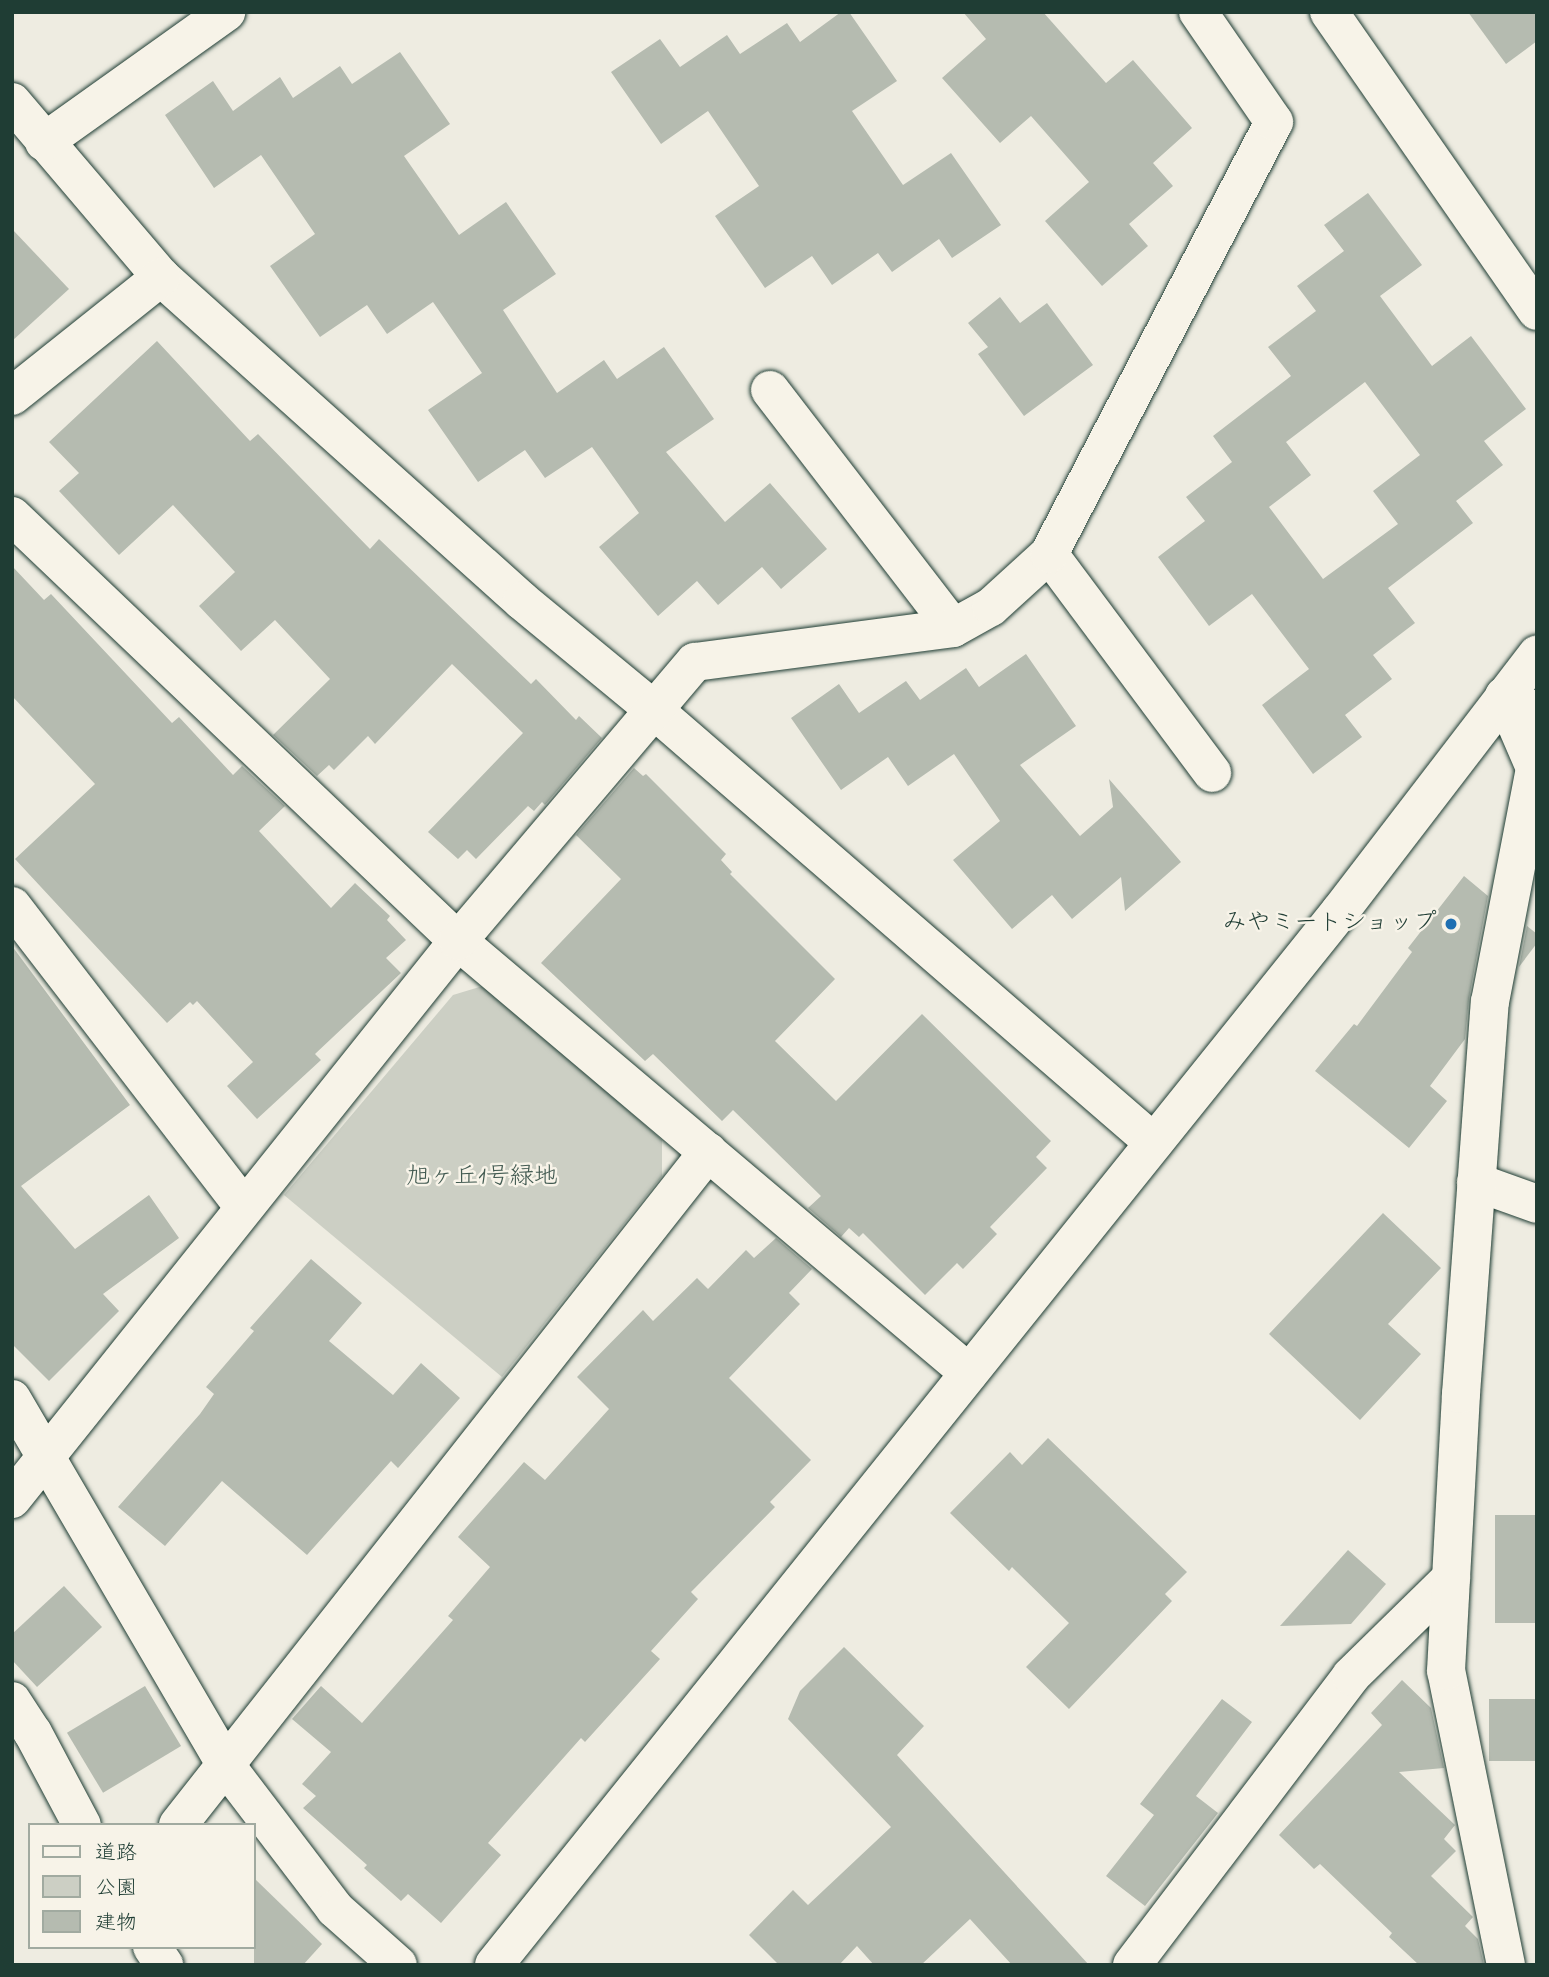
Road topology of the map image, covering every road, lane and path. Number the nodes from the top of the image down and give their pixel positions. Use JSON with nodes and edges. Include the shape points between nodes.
{"nodes":[{"id":1,"x":226,"y":12,"type":"edge"},
{"id":2,"x":1198,"y":12,"type":"edge"},
{"id":3,"x":1329,"y":12,"type":"edge"},
{"id":4,"x":12,"y":102,"type":"edge"},
{"id":5,"x":44,"y":142,"type":"junction"},
{"id":6,"x":161,"y":277,"type":"junction"},
{"id":7,"x":1537,"y":311,"type":"edge"},
{"id":8,"x":770,"y":390,"type":"dead end"},
{"id":9,"x":12,"y":396,"type":"edge"},
{"id":10,"x":12,"y":516,"type":"edge"},
{"id":11,"x":1049,"y":554,"type":"junction"},
{"id":12,"x":953,"y":628,"type":"junction"},
{"id":13,"x":1537,"y":655,"type":"edge"},
{"id":14,"x":1520,"y":704,"type":"edge"},
{"id":15,"x":654,"y":710,"type":"junction"},
{"id":16,"x":1212,"y":773,"type":"dead end"},
{"id":17,"x":12,"y":906,"type":"edge"},
{"id":18,"x":458,"y":941,"type":"junction"},
{"id":19,"x":1154,"y":1143,"type":"junction"},
{"id":20,"x":708,"y":1152,"type":"junction"},
{"id":21,"x":1476,"y":1182,"type":"junction"},
{"id":22,"x":1537,"y":1205,"type":"edge"},
{"id":23,"x":244,"y":1207,"type":"junction"},
{"id":24,"x":969,"y":1373,"type":"junction"},
{"id":25,"x":12,"y":1399,"type":"edge"},
{"id":26,"x":47,"y":1453,"type":"junction"},
{"id":27,"x":12,"y":1499,"type":"edge"},
{"id":28,"x":1451,"y":1578,"type":"junction"},
{"id":29,"x":12,"y":1701,"type":"edge"},
{"id":30,"x":227,"y":1767,"type":"junction"},
{"id":31,"x":81,"y":1823,"type":"edge"},
{"id":32,"x":180,"y":1823,"type":"edge"},
{"id":33,"x":153,"y":1949,"type":"edge"},
{"id":34,"x":164,"y":1965,"type":"edge"},
{"id":35,"x":398,"y":1965,"type":"edge"},
{"id":36,"x":494,"y":1965,"type":"edge"},
{"id":37,"x":1132,"y":1965,"type":"edge"},
{"id":38,"x":1506,"y":1965,"type":"edge"}],
"edges":[{"from":1,"to":5,"type":"street"},
{"from":2,"to":11,"type":"street","via":[[1274,122]]},
{"from":3,"to":7,"type":"street"},
{"from":4,"to":5,"type":"street"},
{"from":5,"to":6,"type":"street"},
{"from":6,"to":9,"type":"street"},
{"from":6,"to":15,"type":"street","via":[[502,583]]},
{"from":8,"to":12,"type":"street"},
{"from":10,"to":18,"type":"street"},
{"from":11,"to":12,"type":"street","via":[[990,607]]},
{"from":11,"to":16,"type":"street"},
{"from":12,"to":15,"type":"street","via":[[695,662]]},
{"from":13,"to":14,"type":"street"},
{"from":14,"to":19,"type":"street","via":[[1341,909]]},
{"from":14,"to":21,"type":"street","via":[[1535,768],[1490,1002]]},
{"from":15,"to":18,"type":"street"},
{"from":15,"to":19,"type":"street"},
{"from":17,"to":23,"type":"street"},
{"from":18,"to":20,"type":"street"},
{"from":18,"to":23,"type":"street"},
{"from":19,"to":24,"type":"street"},
{"from":20,"to":24,"type":"street"},
{"from":20,"to":30,"type":"street"},
{"from":21,"to":22,"type":"street"},
{"from":21,"to":28,"type":"street"},
{"from":23,"to":26,"type":"street","via":[[112,1378]]},
{"from":24,"to":36,"type":"street"},
{"from":25,"to":26,"type":"street"},
{"from":26,"to":27,"type":"street"},
{"from":26,"to":30,"type":"street"},
{"from":28,"to":37,"type":"street","via":[[1351,1675]]},
{"from":28,"to":38,"type":"street","via":[[1446,1671]]},
{"from":29,"to":31,"type":"street"},
{"from":30,"to":32,"type":"street"},
{"from":30,"to":35,"type":"street","via":[[335,1909]]},
{"from":33,"to":34,"type":"street"}]}
